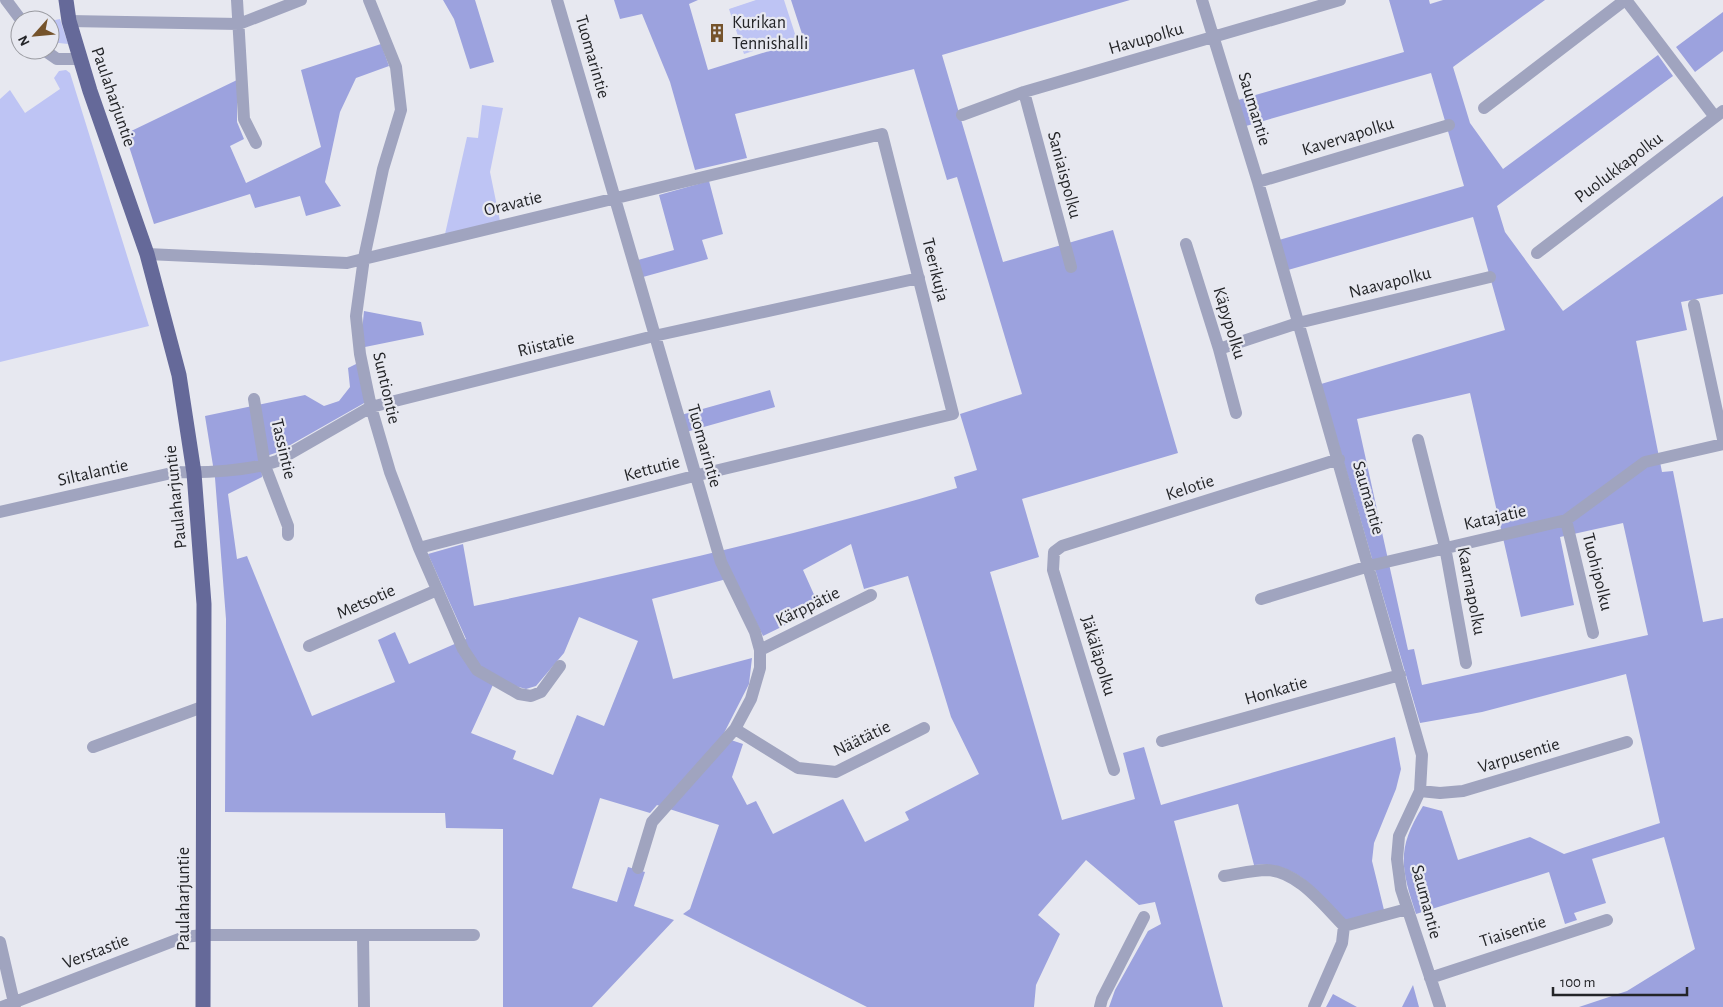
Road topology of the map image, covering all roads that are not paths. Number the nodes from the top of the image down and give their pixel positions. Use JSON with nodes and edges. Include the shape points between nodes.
{"nodes":[{"id":1,"x":66,"y":0,"type":"edge"},
{"id":2,"x":237,"y":0,"type":"edge"},
{"id":3,"x":301,"y":0,"type":"edge"},
{"id":4,"x":369,"y":0,"type":"edge"},
{"id":5,"x":557,"y":0,"type":"edge"},
{"id":6,"x":1202,"y":0,"type":"edge"},
{"id":7,"x":1340,"y":0,"type":"edge"},
{"id":8,"x":1626,"y":0,"type":"edge"},
{"id":9,"x":69,"y":21,"type":"junction"},
{"id":10,"x":239,"y":24,"type":"junction"},
{"id":11,"x":1214,"y":38,"type":"junction"},
{"id":12,"x":60,"y":59,"type":"edge"},
{"id":13,"x":80,"y":59,"type":"junction"},
{"id":14,"x":1024,"y":92,"type":"junction"},
{"id":15,"x":1484,"y":108,"type":"dead end"},
{"id":16,"x":1719,"y":114,"type":"edge"},
{"id":17,"x":962,"y":115,"type":"dead end"},
{"id":18,"x":1449,"y":126,"type":"dead end"},
{"id":19,"x":882,"y":134,"type":"joint"},
{"id":20,"x":256,"y":143,"type":"dead end"},
{"id":21,"x":1258,"y":182,"type":"junction"},
{"id":22,"x":615,"y":197,"type":"junction"},
{"id":23,"x":1186,"y":244,"type":"dead end"},
{"id":24,"x":147,"y":254,"type":"junction"},
{"id":25,"x":1537,"y":254,"type":"dead end"},
{"id":26,"x":364,"y":258,"type":"junction"},
{"id":27,"x":1071,"y":267,"type":"dead end"},
{"id":28,"x":1490,"y":277,"type":"dead end"},
{"id":29,"x":919,"y":278,"type":"junction"},
{"id":30,"x":1694,"y":305,"type":"dead end"},
{"id":31,"x":1298,"y":323,"type":"junction"},
{"id":32,"x":654,"y":336,"type":"junction"},
{"id":33,"x":1219,"y":349,"type":"junction"},
{"id":34,"x":254,"y":399,"type":"dead end"},
{"id":35,"x":371,"y":407,"type":"junction"},
{"id":36,"x":1236,"y":413,"type":"dead end"},
{"id":37,"x":953,"y":414,"type":"joint"},
{"id":38,"x":1418,"y":440,"type":"dead end"},
{"id":39,"x":1723,"y":440,"type":"edge"},
{"id":40,"x":1723,"y":444,"type":"edge"},
{"id":41,"x":1339,"y":459,"type":"junction"},
{"id":42,"x":265,"y":466,"type":"junction"},
{"id":43,"x":194,"y":473,"type":"junction"},
{"id":44,"x":694,"y":476,"type":"junction"},
{"id":45,"x":0,"y":512,"type":"edge"},
{"id":46,"x":1566,"y":520,"type":"junction"},
{"id":47,"x":288,"y":535,"type":"dead end"},
{"id":48,"x":1445,"y":547,"type":"junction"},
{"id":49,"x":419,"y":548,"type":"junction"},
{"id":50,"x":1054,"y":552,"type":"joint"},
{"id":51,"x":1369,"y":566,"type":"junction"},
{"id":52,"x":437,"y":590,"type":"junction"},
{"id":53,"x":871,"y":595,"type":"dead end"},
{"id":54,"x":1261,"y":599,"type":"dead end"},
{"id":55,"x":1593,"y":633,"type":"dead end"},
{"id":56,"x":309,"y":646,"type":"dead end"},
{"id":57,"x":760,"y":650,"type":"junction"},
{"id":58,"x":1466,"y":663,"type":"dead end"},
{"id":59,"x":560,"y":666,"type":"dead end"},
{"id":60,"x":1400,"y":675,"type":"junction"},
{"id":61,"x":204,"y":706,"type":"junction"},
{"id":62,"x":924,"y":728,"type":"dead end"},
{"id":63,"x":735,"y":729,"type":"junction"},
{"id":64,"x":1162,"y":741,"type":"dead end"},
{"id":65,"x":1627,"y":742,"type":"dead end"},
{"id":66,"x":93,"y":747,"type":"dead end"},
{"id":67,"x":1114,"y":770,"type":"dead end"},
{"id":68,"x":1420,"y":791,"type":"junction"},
{"id":69,"x":638,"y":868,"type":"dead end"},
{"id":70,"x":1224,"y":876,"type":"dead end"},
{"id":71,"x":1407,"y":908,"type":"junction"},
{"id":72,"x":1144,"y":917,"type":"dead end"},
{"id":73,"x":1607,"y":920,"type":"dead end"},
{"id":74,"x":1344,"y":926,"type":"junction"},
{"id":75,"x":203,"y":935,"type":"junction"},
{"id":76,"x":363,"y":935,"type":"junction"},
{"id":77,"x":474,"y":935,"type":"dead end"},
{"id":78,"x":0,"y":942,"type":"edge"},
{"id":79,"x":1430,"y":978,"type":"junction"},
{"id":80,"x":10,"y":1006,"type":"edge"},
{"id":81,"x":203,"y":1007,"type":"edge"},
{"id":82,"x":364,"y":1007,"type":"edge"},
{"id":83,"x":1100,"y":1007,"type":"edge"},
{"id":84,"x":1314,"y":1007,"type":"edge"},
{"id":85,"x":1440,"y":1007,"type":"edge"}],
"edges":[{"from":1,"to":9,"type":"main road","name":"Paulaharjuntie"},
{"from":2,"to":10,"type":"street"},
{"from":3,"to":10,"type":"street"},
{"from":4,"to":26,"type":"street","name":"Suntiontie","via":[[396,67],[401,110],[383,169]]},
{"from":5,"to":22,"type":"street","name":"Tuomarintie"},
{"from":6,"to":11,"type":"street","name":"Saumantie"},
{"from":7,"to":11,"type":"street","name":"Havupolku"},
{"from":8,"to":15,"type":"street"},
{"from":8,"to":16,"type":"street"},
{"from":9,"to":10,"type":"street"},
{"from":9,"to":13,"type":"main road","name":"Paulaharjuntie"},
{"from":10,"to":20,"type":"street","via":[[244,119]]},
{"from":11,"to":14,"type":"street","name":"Havupolku"},
{"from":11,"to":21,"type":"street","name":"Saumantie"},
{"from":12,"to":13,"type":"street"},
{"from":13,"to":24,"type":"main road","name":"Paulaharjuntie"},
{"from":14,"to":17,"type":"street","name":"Havupolku"},
{"from":14,"to":27,"type":"street","name":"Saniaispolku"},
{"from":16,"to":25,"type":"street","name":"Puolukkapolku"},
{"from":18,"to":21,"type":"street","name":"Kavervapolku"},
{"from":19,"to":22,"type":"street","name":"Oravatie"},
{"from":19,"to":29,"type":"street","name":"Teerikuja"},
{"from":21,"to":31,"type":"street","name":"Saumantie"},
{"from":22,"to":26,"type":"street","name":"Oravatie"},
{"from":22,"to":32,"type":"street","name":"Tuomarintie"},
{"from":23,"to":33,"type":"street","name":"Käpypolku"},
{"from":24,"to":26,"type":"street","name":"Oravatie","via":[[347,263]]},
{"from":24,"to":43,"type":"main road","name":"Paulaharjuntie","via":[[179,375]]},
{"from":26,"to":35,"type":"street","name":"Suntiontie","via":[[356,316]]},
{"from":28,"to":31,"type":"street","name":"Naavapolku"},
{"from":29,"to":32,"type":"street","name":"Riistatie"},
{"from":29,"to":37,"type":"street","name":"Teerikuja"},
{"from":30,"to":39,"type":"street"},
{"from":31,"to":33,"type":"street","name":"Naavapolku"},
{"from":31,"to":41,"type":"street","name":"Saumantie"},
{"from":32,"to":35,"type":"street","name":"Riistatie"},
{"from":32,"to":44,"type":"street","name":"Tuomarintie"},
{"from":33,"to":36,"type":"street","name":"Käpypolku"},
{"from":34,"to":42,"type":"street","name":"Tassintie"},
{"from":35,"to":42,"type":"street","name":"Riistatie"},
{"from":35,"to":49,"type":"street","name":"Suntiontie","via":[[390,472]]},
{"from":37,"to":44,"type":"street","name":"Kettutie"},
{"from":38,"to":48,"type":"street","name":"Kaarnapolku"},
{"from":40,"to":46,"type":"street","name":"Katajatie","via":[[1645,462]]},
{"from":41,"to":50,"type":"street","name":"Kelotie","via":[[1062,546]]},
{"from":41,"to":51,"type":"street","name":"Saumantie"},
{"from":42,"to":43,"type":"street","name":"Riistatie"},
{"from":42,"to":47,"type":"street","name":"Tassintie","via":[[288,526]]},
{"from":43,"to":45,"type":"street","name":"Siltalantie","via":[[176,472]]},
{"from":43,"to":61,"type":"main road","name":"Paulaharjuntie","via":[[204,604]]},
{"from":44,"to":49,"type":"street","name":"Kettutie"},
{"from":44,"to":57,"type":"street","name":"Tuomarintie","via":[[721,562],[755,632]]},
{"from":46,"to":48,"type":"street","name":"Katajatie"},
{"from":46,"to":55,"type":"street","name":"Tuohipolku"},
{"from":48,"to":51,"type":"street","name":"Katajatie"},
{"from":48,"to":58,"type":"street","name":"Kaarnapolku"},
{"from":49,"to":52,"type":"street","name":"Suntiontie"},
{"from":50,"to":67,"type":"street","name":"Jäkäläpolku","via":[[1053,570]]},
{"from":51,"to":54,"type":"street","name":"Katajatie"},
{"from":51,"to":60,"type":"street","name":"Saumantie"},
{"from":52,"to":56,"type":"street","name":"Metsotie"},
{"from":52,"to":59,"type":"street","name":"Suntiontie","via":[[463,649],[477,670],[488,678],[519,694],[531,696],[540,692]]},
{"from":53,"to":57,"type":"street","name":"Kärppätie"},
{"from":57,"to":63,"type":"street","name":"Tuomarintie","via":[[760,668],[751,699]]},
{"from":60,"to":64,"type":"street","name":"Honkatie"},
{"from":60,"to":68,"type":"street","name":"Saumantie","via":[[1422,755]]},
{"from":61,"to":66,"type":"street"},
{"from":61,"to":75,"type":"main road","name":"Paulaharjuntie"},
{"from":62,"to":63,"type":"street","name":"Näätätie","via":[[836,772],[798,768]]},
{"from":63,"to":69,"type":"street","name":"Tuomarintie","via":[[652,822]]},
{"from":65,"to":68,"type":"street","name":"Varpusentie","via":[[1463,791]]},
{"from":68,"to":71,"type":"street","name":"Saumantie","via":[[1399,836],[1397,859]]},
{"from":70,"to":74,"type":"street","via":[[1267,870],[1288,876],[1314,895]]},
{"from":71,"to":74,"type":"street"},
{"from":71,"to":79,"type":"street","name":"Saumantie"},
{"from":72,"to":83,"type":"street"},
{"from":73,"to":79,"type":"street","name":"Tiaisentie"},
{"from":74,"to":84,"type":"street","via":[[1342,943]]},
{"from":75,"to":76,"type":"street","name":"Verstastie"},
{"from":75,"to":80,"type":"street","name":"Verstastie","via":[[184,937]]},
{"from":75,"to":81,"type":"main road","name":"Paulaharjuntie"},
{"from":76,"to":77,"type":"street","name":"Verstastie"},
{"from":76,"to":82,"type":"street"},
{"from":78,"to":80,"type":"street"},
{"from":79,"to":85,"type":"street","name":"Saumantie"}]}
